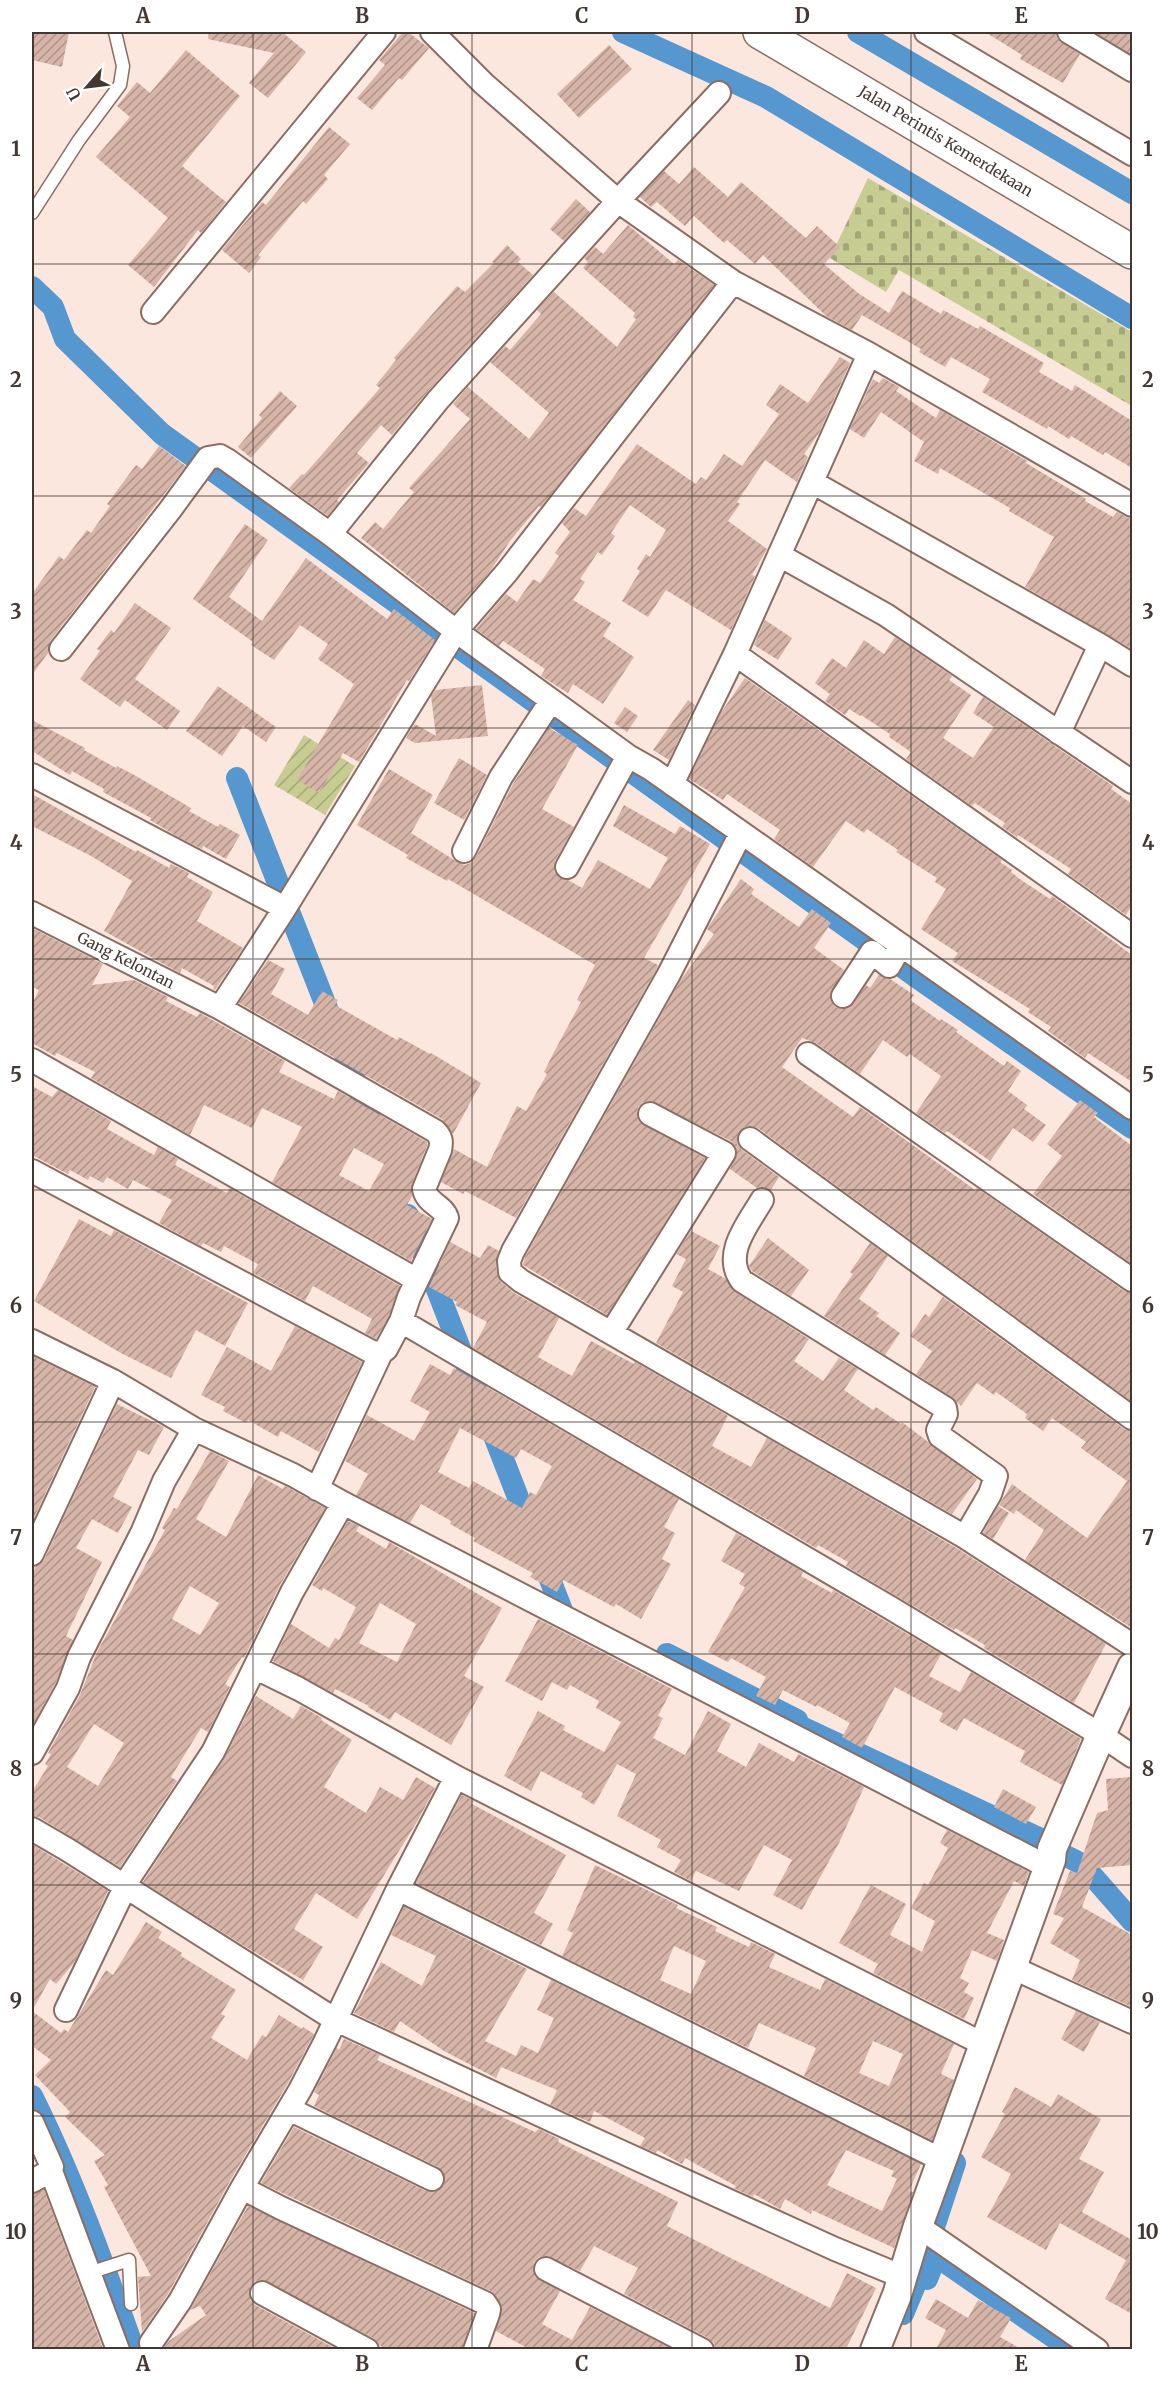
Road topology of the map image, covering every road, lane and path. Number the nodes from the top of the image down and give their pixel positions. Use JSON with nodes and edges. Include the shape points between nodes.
{"nodes":[{"id":1,"x":115,"y":32,"type":"edge"},
{"id":2,"x":384,"y":32,"type":"edge"},
{"id":3,"x":432,"y":32,"type":"edge"},
{"id":4,"x":760,"y":32,"type":"edge"},
{"id":5,"x":783,"y":32,"type":"edge"},
{"id":6,"x":926,"y":32,"type":"edge"},
{"id":7,"x":1069,"y":32,"type":"edge"},
{"id":8,"x":1132,"y":70,"type":"edge"},
{"id":9,"x":718,"y":93,"type":"dead end"},
{"id":10,"x":1132,"y":154,"type":"edge"},
{"id":11,"x":618,"y":201,"type":"junction"},
{"id":12,"x":32,"y":213,"type":"edge"},
{"id":13,"x":1132,"y":236,"type":"edge"},
{"id":14,"x":1132,"y":252,"type":"edge"},
{"id":15,"x":733,"y":282,"type":"junction"},
{"id":16,"x":153,"y":312,"type":"dead end"},
{"id":17,"x":869,"y":354,"type":"junction"},
{"id":18,"x":812,"y":482,"type":"junction"},
{"id":19,"x":1132,"y":505,"type":"edge"},
{"id":20,"x":330,"y":534,"type":"junction"},
{"id":21,"x":779,"y":555,"type":"junction"},
{"id":22,"x":456,"y":631,"type":"junction"},
{"id":23,"x":1100,"y":645,"type":"junction"},
{"id":24,"x":61,"y":649,"type":"dead end"},
{"id":25,"x":735,"y":654,"type":"junction"},
{"id":26,"x":1132,"y":665,"type":"edge"},
{"id":27,"x":549,"y":703,"type":"junction"},
{"id":28,"x":1059,"y":733,"type":"junction"},
{"id":29,"x":622,"y":766,"type":"junction"},
{"id":30,"x":32,"y":775,"type":"edge"},
{"id":31,"x":1132,"y":782,"type":"edge"},
{"id":32,"x":672,"y":784,"type":"junction"},
{"id":33,"x":736,"y":844,"type":"junction"},
{"id":34,"x":464,"y":851,"type":"dead end"},
{"id":35,"x":567,"y":867,"type":"dead end"},
{"id":36,"x":285,"y":908,"type":"junction"},
{"id":37,"x":32,"y":913,"type":"edge"},
{"id":38,"x":1132,"y":936,"type":"edge"},
{"id":39,"x":901,"y":945,"type":"junction"},
{"id":40,"x":843,"y":996,"type":"dead end"},
{"id":41,"x":220,"y":1008,"type":"junction"},
{"id":42,"x":808,"y":1054,"type":"dead end"},
{"id":43,"x":32,"y":1060,"type":"edge"},
{"id":44,"x":1132,"y":1108,"type":"edge"},
{"id":45,"x":650,"y":1114,"type":"dead end"},
{"id":46,"x":750,"y":1139,"type":"dead end"},
{"id":47,"x":32,"y":1171,"type":"edge"},
{"id":48,"x":762,"y":1200,"type":"dead end"},
{"id":49,"x":417,"y":1280,"type":"junction"},
{"id":50,"x":1132,"y":1280,"type":"edge"},
{"id":51,"x":400,"y":1321,"type":"junction"},
{"id":52,"x":611,"y":1333,"type":"junction"},
{"id":53,"x":32,"y":1341,"type":"edge"},
{"id":54,"x":381,"y":1353,"type":"junction"},
{"id":55,"x":113,"y":1381,"type":"junction"},
{"id":56,"x":1132,"y":1418,"type":"edge"},
{"id":57,"x":194,"y":1429,"type":"junction"},
{"id":58,"x":317,"y":1489,"type":"junction"},
{"id":59,"x":344,"y":1503,"type":"junction"},
{"id":60,"x":965,"y":1537,"type":"junction"},
{"id":61,"x":32,"y":1554,"type":"edge"},
{"id":62,"x":1132,"y":1645,"type":"edge"},
{"id":63,"x":1132,"y":1667,"type":"edge"},
{"id":64,"x":256,"y":1668,"type":"junction"},
{"id":65,"x":1101,"y":1734,"type":"junction"},
{"id":66,"x":32,"y":1753,"type":"edge"},
{"id":67,"x":1132,"y":1756,"type":"edge"},
{"id":68,"x":456,"y":1777,"type":"junction"},
{"id":69,"x":32,"y":1829,"type":"edge"},
{"id":70,"x":1051,"y":1859,"type":"junction"},
{"id":71,"x":125,"y":1886,"type":"junction"},
{"id":72,"x":398,"y":1889,"type":"junction"},
{"id":73,"x":1011,"y":1967,"type":"junction"},
{"id":74,"x":66,"y":2010,"type":"dead end"},
{"id":75,"x":334,"y":2019,"type":"junction"},
{"id":76,"x":1132,"y":2022,"type":"edge"},
{"id":77,"x":983,"y":2044,"type":"junction"},
{"id":78,"x":289,"y":2109,"type":"junction"},
{"id":79,"x":32,"y":2122,"type":"edge"},
{"id":80,"x":942,"y":2160,"type":"junction"},
{"id":81,"x":41,"y":2176,"type":"edge"},
{"id":82,"x":432,"y":2179,"type":"dead end"},
{"id":83,"x":242,"y":2188,"type":"junction"},
{"id":84,"x":918,"y":2226,"type":"junction"},
{"id":85,"x":546,"y":2269,"type":"dead end"},
{"id":86,"x":89,"y":2273,"type":"junction"},
{"id":87,"x":901,"y":2283,"type":"junction"},
{"id":88,"x":262,"y":2293,"type":"dead end"},
{"id":89,"x":131,"y":2304,"type":"dead end"},
{"id":90,"x":151,"y":2343,"type":"dead end"},
{"id":91,"x":118,"y":2349,"type":"edge"},
{"id":92,"x":368,"y":2349,"type":"edge"},
{"id":93,"x":475,"y":2349,"type":"edge"},
{"id":94,"x":702,"y":2349,"type":"edge"},
{"id":95,"x":875,"y":2349,"type":"edge"},
{"id":96,"x":1097,"y":2349,"type":"edge"}],
"edges":[{"from":1,"to":12,"type":"lane","via":[[123,66],[120,85]]},
{"from":2,"to":16,"type":"street"},
{"from":3,"to":11,"type":"street","via":[[484,84]]},
{"from":4,"to":14,"type":"highway","name":"Jalan Perintis Kemerdekaan"},
{"from":5,"to":13,"type":"highway","name":"Jalan Perintis Kemerdekaan"},
{"from":6,"to":10,"type":"street"},
{"from":7,"to":8,"type":"street"},
{"from":9,"to":11,"type":"street"},
{"from":11,"to":15,"type":"street"},
{"from":11,"to":20,"type":"street","via":[[438,400]]},
{"from":15,"to":17,"type":"street"},
{"from":15,"to":22,"type":"street","via":[[507,572]]},
{"from":17,"to":18,"type":"street"},
{"from":17,"to":19,"type":"street"},
{"from":18,"to":21,"type":"street"},
{"from":18,"to":23,"type":"street"},
{"from":20,"to":22,"type":"street"},
{"from":20,"to":24,"type":"street","via":[[220,456],[203,464]]},
{"from":21,"to":25,"type":"street"},
{"from":21,"to":28,"type":"street","via":[[886,615]]},
{"from":22,"to":27,"type":"street"},
{"from":22,"to":36,"type":"street"},
{"from":23,"to":26,"type":"street"},
{"from":23,"to":28,"type":"street"},
{"from":25,"to":32,"type":"street"},
{"from":25,"to":38,"type":"street"},
{"from":27,"to":29,"type":"street"},
{"from":27,"to":34,"type":"street","via":[[501,777]]},
{"from":28,"to":31,"type":"street"},
{"from":29,"to":32,"type":"street"},
{"from":29,"to":35,"type":"street"},
{"from":30,"to":36,"type":"street"},
{"from":32,"to":33,"type":"street"},
{"from":33,"to":39,"type":"street"},
{"from":33,"to":52,"type":"street","via":[[669,974],[509,1262],[514,1276]]},
{"from":36,"to":41,"type":"street"},
{"from":37,"to":41,"type":"street","name":"Gang Kelontan"},
{"from":39,"to":40,"type":"street","via":[[889,966],[872,952]]},
{"from":39,"to":44,"type":"street"},
{"from":41,"to":49,"type":"street","name":"Gang Kelontan","via":[[440,1136],[442,1144],[424,1189],[429,1202],[447,1218]]},
{"from":42,"to":50,"type":"street"},
{"from":43,"to":49,"type":"street"},
{"from":45,"to":52,"type":"street","via":[[724,1153]]},
{"from":46,"to":56,"type":"street"},
{"from":47,"to":54,"type":"street"},
{"from":48,"to":60,"type":"street","via":[[735,1250],[738,1276],[945,1408],[938,1430],[940,1436],[996,1476]]},
{"from":49,"to":51,"type":"street"},
{"from":51,"to":54,"type":"street"},
{"from":51,"to":65,"type":"street"},
{"from":52,"to":60,"type":"street"},
{"from":53,"to":55,"type":"street"},
{"from":54,"to":58,"type":"street"},
{"from":55,"to":57,"type":"street"},
{"from":55,"to":61,"type":"street"},
{"from":57,"to":58,"type":"street"},
{"from":57,"to":66,"type":"street","via":[[164,1481],[79,1657],[68,1688]]},
{"from":58,"to":59,"type":"street"},
{"from":59,"to":64,"type":"street","via":[[292,1592]]},
{"from":59,"to":70,"type":"street"},
{"from":60,"to":62,"type":"street"},
{"from":63,"to":65,"type":"street"},
{"from":64,"to":68,"type":"street"},
{"from":64,"to":71,"type":"street","via":[[213,1752]]},
{"from":65,"to":67,"type":"street"},
{"from":65,"to":70,"type":"street"},
{"from":68,"to":72,"type":"street"},
{"from":68,"to":77,"type":"street"},
{"from":69,"to":71,"type":"street"},
{"from":70,"to":73,"type":"street"},
{"from":71,"to":74,"type":"street"},
{"from":71,"to":75,"type":"street"},
{"from":72,"to":75,"type":"street"},
{"from":72,"to":80,"type":"street"},
{"from":73,"to":76,"type":"street"},
{"from":73,"to":77,"type":"street"},
{"from":75,"to":78,"type":"street"},
{"from":75,"to":87,"type":"street"},
{"from":77,"to":80,"type":"street"},
{"from":78,"to":82,"type":"street"},
{"from":78,"to":83,"type":"street"},
{"from":79,"to":81,"type":"street","via":[[51,2159],[52,2167]]},
{"from":80,"to":84,"type":"street"},
{"from":81,"to":86,"type":"street"},
{"from":83,"to":90,"type":"street","via":[[180,2301]]},
{"from":83,"to":93,"type":"street","via":[[485,2303],[488,2314]]},
{"from":84,"to":87,"type":"street"},
{"from":84,"to":96,"type":"street"},
{"from":85,"to":94,"type":"street"},
{"from":86,"to":89,"type":"lane","via":[[129,2260]]},
{"from":86,"to":91,"type":"street"},
{"from":87,"to":95,"type":"street"},
{"from":88,"to":92,"type":"street"}]}
